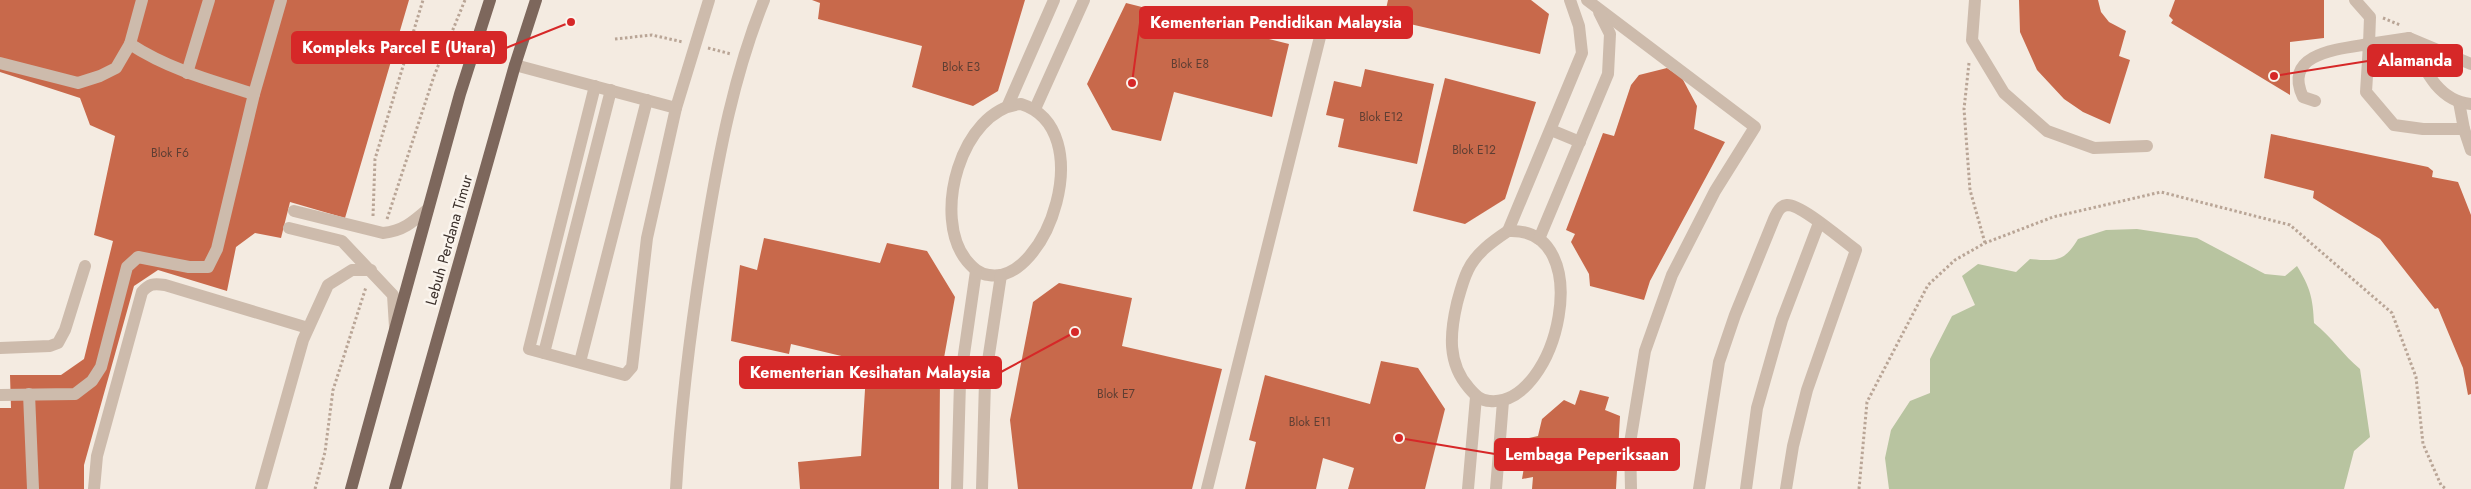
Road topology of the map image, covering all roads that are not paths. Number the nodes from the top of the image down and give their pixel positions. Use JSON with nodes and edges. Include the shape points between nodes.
{"nodes":[{"id":1,"x":142,"y":0,"type":"edge"},
{"id":2,"x":209,"y":0,"type":"edge"},
{"id":3,"x":281,"y":0,"type":"edge"},
{"id":4,"x":490,"y":0,"type":"edge"},
{"id":5,"x":536,"y":0,"type":"edge"},
{"id":6,"x":709,"y":0,"type":"edge"},
{"id":7,"x":764,"y":0,"type":"edge"},
{"id":8,"x":1054,"y":0,"type":"edge"},
{"id":9,"x":1084,"y":0,"type":"edge"},
{"id":10,"x":1570,"y":0,"type":"edge"},
{"id":11,"x":1587,"y":0,"type":"edge"},
{"id":12,"x":1975,"y":0,"type":"edge"},
{"id":13,"x":2355,"y":0,"type":"edge"},
{"id":14,"x":1598,"y":10,"type":"junction"},
{"id":15,"x":1326,"y":13,"type":"dead end"},
{"id":16,"x":2408,"y":38,"type":"junction"},
{"id":17,"x":130,"y":44,"type":"junction"},
{"id":18,"x":2369,"y":44,"type":"junction"},
{"id":19,"x":0,"y":62,"type":"edge"},
{"id":20,"x":2471,"y":64,"type":"edge"},
{"id":21,"x":515,"y":65,"type":"junction"},
{"id":22,"x":188,"y":73,"type":"junction"},
{"id":23,"x":595,"y":86,"type":"junction"},
{"id":24,"x":611,"y":90,"type":"junction"},
{"id":25,"x":254,"y":94,"type":"junction"},
{"id":26,"x":647,"y":100,"type":"junction"},
{"id":27,"x":2315,"y":101,"type":"dead end"},
{"id":28,"x":2465,"y":103,"type":"edge"},
{"id":29,"x":1008,"y":106,"type":"junction"},
{"id":30,"x":676,"y":108,"type":"junction"},
{"id":31,"x":1035,"y":109,"type":"junction"},
{"id":32,"x":2464,"y":129,"type":"junction"},
{"id":33,"x":1552,"y":130,"type":"junction"},
{"id":34,"x":1580,"y":142,"type":"junction"},
{"id":35,"x":2147,"y":146,"type":"dead end"},
{"id":36,"x":2471,"y":150,"type":"edge"},
{"id":37,"x":428,"y":210,"type":"junction"},
{"id":38,"x":294,"y":211,"type":"dead end"},
{"id":39,"x":1819,"y":223,"type":"junction"},
{"id":40,"x":289,"y":228,"type":"dead end"},
{"id":41,"x":1508,"y":231,"type":"junction"},
{"id":42,"x":1539,"y":239,"type":"junction"},
{"id":43,"x":85,"y":266,"type":"dead end"},
{"id":44,"x":371,"y":270,"type":"junction"},
{"id":45,"x":976,"y":271,"type":"junction"},
{"id":46,"x":1001,"y":275,"type":"junction"},
{"id":47,"x":308,"y":328,"type":"junction"},
{"id":48,"x":395,"y":329,"type":"junction"},
{"id":49,"x":0,"y":348,"type":"edge"},
{"id":50,"x":544,"y":353,"type":"junction"},
{"id":51,"x":580,"y":362,"type":"junction"},
{"id":52,"x":29,"y":394,"type":"junction"},
{"id":53,"x":0,"y":395,"type":"edge"},
{"id":54,"x":1476,"y":396,"type":"junction"},
{"id":55,"x":1503,"y":401,"type":"junction"},
{"id":56,"x":33,"y":489,"type":"edge"},
{"id":57,"x":94,"y":489,"type":"edge"},
{"id":58,"x":261,"y":489,"type":"edge"},
{"id":59,"x":351,"y":489,"type":"edge"},
{"id":60,"x":395,"y":489,"type":"edge"},
{"id":61,"x":676,"y":489,"type":"edge"},
{"id":62,"x":957,"y":489,"type":"edge"},
{"id":63,"x":982,"y":489,"type":"edge"},
{"id":64,"x":1206,"y":489,"type":"edge"},
{"id":65,"x":1468,"y":489,"type":"edge"},
{"id":66,"x":1496,"y":489,"type":"edge"},
{"id":67,"x":1631,"y":489,"type":"edge"},
{"id":68,"x":1699,"y":489,"type":"edge"},
{"id":69,"x":1746,"y":489,"type":"edge"},
{"id":70,"x":1786,"y":489,"type":"edge"}],
"edges":[{"from":1,"to":17,"type":"lane"},
{"from":2,"to":22,"type":"lane"},
{"from":3,"to":25,"type":"lane"},
{"from":4,"to":37,"type":"main road","name":"Lebuh Perdana Timur"},
{"from":5,"to":21,"type":"main road","name":"Lebuh Perdana Timur"},
{"from":6,"to":30,"type":"lane"},
{"from":7,"to":61,"type":"lane","via":[[727,117],[711,198],[691,320]]},
{"from":8,"to":29,"type":"lane"},
{"from":9,"to":31,"type":"lane"},
{"from":10,"to":33,"type":"lane","via":[[1579,26],[1582,53]]},
{"from":11,"to":14,"type":"lane"},
{"from":12,"to":35,"type":"lane","via":[[1972,40],[2004,93],[2047,131],[2094,148]]},
{"from":13,"to":18,"type":"lane","via":[[2370,16]]},
{"from":14,"to":34,"type":"lane","via":[[1610,34],[1608,74]]},
{"from":14,"to":67,"type":"lane","via":[[1755,126],[1715,191],[1672,275],[1645,351],[1630,443]]},
{"from":15,"to":64,"type":"lane"},
{"from":16,"to":18,"type":"lane"},
{"from":16,"to":20,"type":"lane"},
{"from":16,"to":28,"type":"lane","via":[[2432,80],[2443,92]]},
{"from":17,"to":19,"type":"lane","via":[[116,68],[78,83]]},
{"from":17,"to":22,"type":"lane"},
{"from":18,"to":27,"type":"lane","via":[[2331,50],[2304,63],[2298,72],[2297,84],[2303,97]]},
{"from":18,"to":32,"type":"lane","via":[[2366,92],[2394,125]]},
{"from":21,"to":23,"type":"lane"},
{"from":21,"to":60,"type":"main road","name":"Lebuh Perdana Timur"},
{"from":22,"to":25,"type":"lane"},
{"from":23,"to":24,"type":"lane"},
{"from":23,"to":50,"type":"lane","via":[[529,349]]},
{"from":24,"to":26,"type":"lane"},
{"from":24,"to":50,"type":"lane"},
{"from":25,"to":52,"type":"lane","via":[[217,249],[208,267],[189,267],[138,257],[127,266],[101,367],[92,381],[75,394]]},
{"from":26,"to":30,"type":"lane"},
{"from":26,"to":51,"type":"lane"},
{"from":28,"to":32,"type":"lane"},
{"from":29,"to":31,"type":"lane","via":[[1022,104]]},
{"from":29,"to":45,"type":"lane","via":[[993,115],[968,143],[951,200],[954,236],[962,255]]},
{"from":30,"to":51,"type":"lane","via":[[647,238],[632,368],[629,373],[621,375]]},
{"from":31,"to":46,"type":"lane","via":[[1058,142],[1062,179],[1044,238],[1018,266]]},
{"from":32,"to":36,"type":"lane"},
{"from":33,"to":34,"type":"lane"},
{"from":33,"to":41,"type":"lane"},
{"from":34,"to":42,"type":"lane"},
{"from":37,"to":38,"type":"lane","via":[[398,232],[383,234]]},
{"from":37,"to":48,"type":"main road","name":"Lebuh Perdana Timur"},
{"from":39,"to":68,"type":"lane","via":[[1799,207],[1787,205],[1780,208],[1774,219],[1719,362]]},
{"from":39,"to":69,"type":"lane","via":[[1782,320],[1758,408]]},
{"from":39,"to":70,"type":"lane","via":[[1856,250],[1807,390]]},
{"from":40,"to":44,"type":"lane","via":[[342,241]]},
{"from":41,"to":42,"type":"lane","via":[[1521,230]]},
{"from":41,"to":54,"type":"lane","via":[[1493,241],[1468,269],[1451,326],[1454,362],[1462,381]]},
{"from":42,"to":55,"type":"lane","via":[[1557,268],[1562,305],[1543,364],[1518,392]]},
{"from":43,"to":49,"type":"lane","via":[[58,343]]},
{"from":44,"to":47,"type":"lane","via":[[352,270],[328,285]]},
{"from":44,"to":48,"type":"lane","via":[[392,295]]},
{"from":45,"to":46,"type":"lane"},
{"from":45,"to":62,"type":"lane","via":[[960,382]]},
{"from":46,"to":63,"type":"lane","via":[[985,381]]},
{"from":47,"to":57,"type":"lane","via":[[165,284],[148,285],[142,292],[96,456]]},
{"from":47,"to":58,"type":"lane"},
{"from":48,"to":59,"type":"main road","name":"Lebuh Perdana Timur"},
{"from":50,"to":51,"type":"lane"},
{"from":52,"to":53,"type":"lane"},
{"from":52,"to":56,"type":"lane"},
{"from":54,"to":55,"type":"lane","via":[[1489,402]]},
{"from":54,"to":65,"type":"lane"},
{"from":55,"to":66,"type":"lane"}]}
